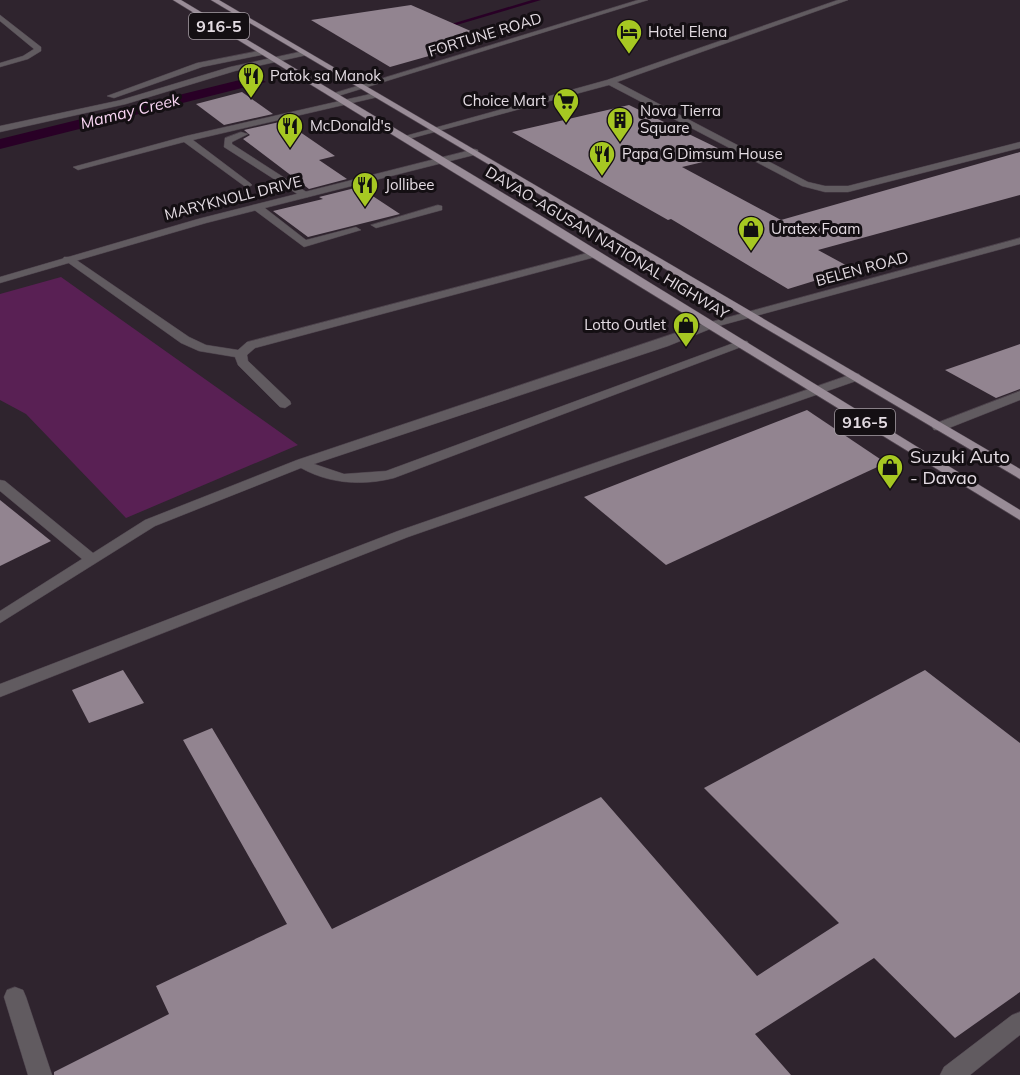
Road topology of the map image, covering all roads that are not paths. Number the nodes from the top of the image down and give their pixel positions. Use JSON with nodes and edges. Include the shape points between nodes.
{"nodes":[{"id":1,"x":176,"y":0,"type":"edge"},
{"id":2,"x":214,"y":0,"type":"edge"},
{"id":3,"x":645,"y":0,"type":"edge"},
{"id":4,"x":845,"y":0,"type":"edge"},
{"id":5,"x":0,"y":17,"type":"edge"},
{"id":6,"x":293,"y":47,"type":"junction"},
{"id":7,"x":262,"y":52,"type":"junction"},
{"id":8,"x":304,"y":53,"type":"junction"},
{"id":9,"x":273,"y":59,"type":"junction"},
{"id":10,"x":0,"y":64,"type":"edge"},
{"id":11,"x":610,"y":82,"type":"junction"},
{"id":12,"x":361,"y":86,"type":"junction"},
{"id":13,"x":332,"y":95,"type":"junction"},
{"id":14,"x":375,"y":95,"type":"junction"},
{"id":15,"x":344,"y":102,"type":"junction"},
{"id":16,"x":356,"y":110,"type":"junction"},
{"id":17,"x":72,"y":112,"type":"junction"},
{"id":18,"x":0,"y":129,"type":"edge"},
{"id":19,"x":435,"y":130,"type":"junction"},
{"id":20,"x":402,"y":138,"type":"junction"},
{"id":21,"x":186,"y":139,"type":"junction"},
{"id":22,"x":1020,"y":145,"type":"edge"},
{"id":23,"x":475,"y":152,"type":"junction"},
{"id":24,"x":440,"y":161,"type":"junction"},
{"id":25,"x":78,"y":167,"type":"dead end"},
{"id":26,"x":247,"y":185,"type":"dead end"},
{"id":27,"x":305,"y":195,"type":"junction"},
{"id":28,"x":257,"y":207,"type":"junction"},
{"id":29,"x":438,"y":208,"type":"dead end"},
{"id":30,"x":550,"y":216,"type":"dead end"},
{"id":31,"x":539,"y":219,"type":"junction"},
{"id":32,"x":376,"y":225,"type":"dead end"},
{"id":33,"x":356,"y":230,"type":"dead end"},
{"id":34,"x":1020,"y":241,"type":"edge"},
{"id":35,"x":595,"y":254,"type":"junction"},
{"id":36,"x":68,"y":259,"type":"junction"},
{"id":37,"x":0,"y":280,"type":"edge"},
{"id":38,"x":750,"y":315,"type":"junction"},
{"id":39,"x":711,"y":325,"type":"junction"},
{"id":40,"x":742,"y":344,"type":"junction"},
{"id":41,"x":241,"y":354,"type":"junction"},
{"id":42,"x":855,"y":377,"type":"junction"},
{"id":43,"x":814,"y":391,"type":"junction"},
{"id":44,"x":1020,"y":395,"type":"edge"},
{"id":45,"x":285,"y":404,"type":"dead end"},
{"id":46,"x":939,"y":427,"type":"junction"},
{"id":47,"x":302,"y":463,"type":"junction"},
{"id":48,"x":1020,"y":475,"type":"edge"},
{"id":49,"x":0,"y":484,"type":"edge"},
{"id":50,"x":1020,"y":516,"type":"edge"},
{"id":51,"x":92,"y":560,"type":"junction"},
{"id":52,"x":0,"y":618,"type":"edge"},
{"id":53,"x":0,"y":691,"type":"edge"},
{"id":54,"x":15,"y":997,"type":"dead end"},
{"id":55,"x":1020,"y":1022,"type":"edge"},
{"id":56,"x":40,"y":1075,"type":"edge"},
{"id":57,"x":952,"y":1075,"type":"edge"}],
"edges":[{"from":1,"to":7,"type":"main road","name":"DAVAO-AGUSAN NATIONAL HIGHWAY","number":"916-5"},
{"from":2,"to":6,"type":"main road","name":"DAVAO-AGUSAN NATIONAL HIGHWAY","number":"916-5"},
{"from":3,"to":12,"type":"street","name":"FORTUNE ROAD"},
{"from":4,"to":11,"type":"street"},
{"from":5,"to":10,"type":"street","via":[[38,49],[23,59]]},
{"from":6,"to":7,"type":"street"},
{"from":6,"to":8,"type":"main road","name":"DAVAO-AGUSAN NATIONAL HIGHWAY","number":"916-5"},
{"from":7,"to":9,"type":"main road","name":"DAVAO-AGUSAN NATIONAL HIGHWAY","number":"916-5"},
{"from":7,"to":17,"type":"street","via":[[200,65]]},
{"from":8,"to":9,"type":"street"},
{"from":8,"to":12,"type":"main road","name":"DAVAO-AGUSAN NATIONAL HIGHWAY","number":"916-5"},
{"from":9,"to":13,"type":"main road","name":"DAVAO-AGUSAN NATIONAL HIGHWAY","number":"916-5"},
{"from":9,"to":17,"type":"street","via":[[123,102]]},
{"from":11,"to":19,"type":"street"},
{"from":11,"to":22,"type":"street","via":[[805,184],[825,189],[848,189]]},
{"from":12,"to":13,"type":"street","name":"FORTUNE ROAD"},
{"from":12,"to":14,"type":"main road","name":"DAVAO-AGUSAN NATIONAL HIGHWAY","number":"916-5"},
{"from":13,"to":15,"type":"main road","name":"DAVAO-AGUSAN NATIONAL HIGHWAY","number":"916-5"},
{"from":14,"to":15,"type":"street"},
{"from":14,"to":19,"type":"main road","name":"DAVAO-AGUSAN NATIONAL HIGHWAY","number":"916-5"},
{"from":15,"to":16,"type":"main road","name":"DAVAO-AGUSAN NATIONAL HIGHWAY","number":"916-5"},
{"from":15,"to":21,"type":"street"},
{"from":16,"to":20,"type":"main road","name":"DAVAO-AGUSAN NATIONAL HIGHWAY","number":"916-5"},
{"from":16,"to":27,"type":"street","via":[[228,140],[227,145]]},
{"from":17,"to":18,"type":"street"},
{"from":19,"to":20,"type":"street"},
{"from":19,"to":23,"type":"main road","name":"DAVAO-AGUSAN NATIONAL HIGHWAY","number":"916-5"},
{"from":20,"to":24,"type":"main road","name":"DAVAO-AGUSAN NATIONAL HIGHWAY","number":"916-5"},
{"from":21,"to":25,"type":"street"},
{"from":21,"to":26,"type":"street"},
{"from":23,"to":24,"type":"street","name":"MARYKNOLL DRIVE"},
{"from":23,"to":38,"type":"main road","name":"DAVAO-AGUSAN NATIONAL HIGHWAY","number":"916-5","via":[[568,212]]},
{"from":24,"to":27,"type":"street","name":"MARYKNOLL DRIVE"},
{"from":24,"to":31,"type":"main road","name":"DAVAO-AGUSAN NATIONAL HIGHWAY","number":"916-5"},
{"from":27,"to":28,"type":"street","name":"MARYKNOLL DRIVE"},
{"from":28,"to":33,"type":"street","via":[[304,244]]},
{"from":28,"to":36,"type":"street","name":"MARYKNOLL DRIVE"},
{"from":29,"to":32,"type":"street"},
{"from":30,"to":31,"type":"main road"},
{"from":31,"to":35,"type":"main road","name":"DAVAO-AGUSAN NATIONAL HIGHWAY","number":"916-5"},
{"from":34,"to":38,"type":"street","name":"BELEN ROAD"},
{"from":35,"to":39,"type":"main road","name":"DAVAO-AGUSAN NATIONAL HIGHWAY","number":"916-5"},
{"from":35,"to":41,"type":"street","via":[[264,340]]},
{"from":36,"to":37,"type":"street","name":"MARYKNOLL DRIVE"},
{"from":36,"to":41,"type":"street","via":[[185,340],[203,348]]},
{"from":38,"to":39,"type":"street","name":"BELEN ROAD"},
{"from":38,"to":42,"type":"main road","name":"DAVAO-AGUSAN NATIONAL HIGHWAY","number":"916-5"},
{"from":39,"to":40,"type":"main road","name":"DAVAO-AGUSAN NATIONAL HIGHWAY","number":"916-5"},
{"from":39,"to":47,"type":"street","name":"BELEN ROAD"},
{"from":40,"to":43,"type":"main road","name":"DAVAO-AGUSAN NATIONAL HIGHWAY","number":"916-5"},
{"from":40,"to":47,"type":"street","via":[[389,475],[339,478],[320,474]]},
{"from":41,"to":45,"type":"street","via":[[242,362]]},
{"from":42,"to":43,"type":"street"},
{"from":42,"to":46,"type":"main road","name":"DAVAO-AGUSAN NATIONAL HIGHWAY","number":"916-5"},
{"from":43,"to":50,"type":"main road","name":"DAVAO-AGUSAN NATIONAL HIGHWAY","number":"916-5"},
{"from":43,"to":53,"type":"street","via":[[403,534]]},
{"from":44,"to":46,"type":"street"},
{"from":46,"to":48,"type":"main road","name":"DAVAO-AGUSAN NATIONAL HIGHWAY","number":"916-5"},
{"from":47,"to":51,"type":"street","name":"BELEN ROAD","via":[[150,523]]},
{"from":49,"to":51,"type":"street"},
{"from":51,"to":52,"type":"street","name":"BELEN ROAD"},
{"from":54,"to":56,"type":"street"},
{"from":55,"to":57,"type":"street"}]}
